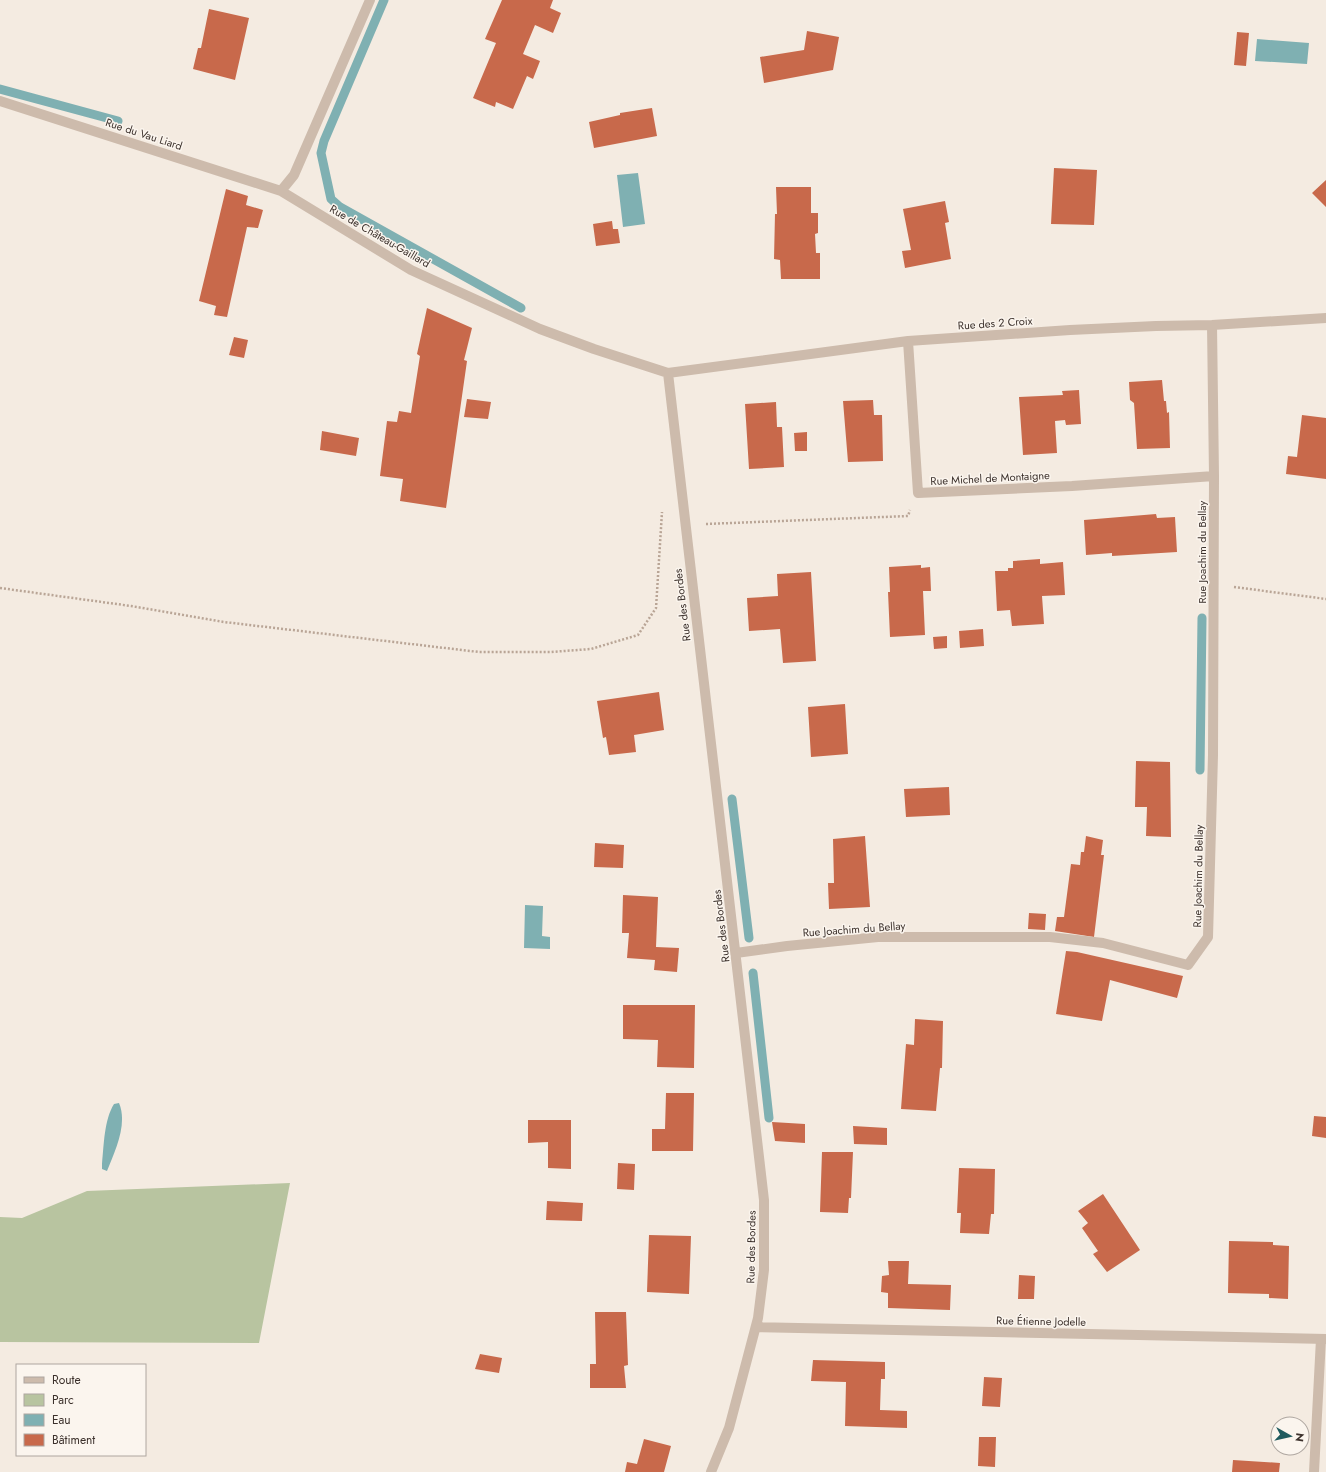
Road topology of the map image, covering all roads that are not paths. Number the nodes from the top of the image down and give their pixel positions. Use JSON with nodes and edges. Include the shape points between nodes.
{"nodes":[{"id":1,"x":370,"y":0,"type":"edge"},
{"id":2,"x":0,"y":101,"type":"edge"},
{"id":3,"x":281,"y":191,"type":"junction"},
{"id":4,"x":1326,"y":318,"type":"edge"},
{"id":5,"x":1212,"y":325,"type":"junction"},
{"id":6,"x":908,"y":341,"type":"junction"},
{"id":7,"x":668,"y":373,"type":"junction"},
{"id":8,"x":1214,"y":476,"type":"junction"},
{"id":9,"x":736,"y":953,"type":"junction"},
{"id":10,"x":756,"y":1327,"type":"junction"},
{"id":11,"x":1324,"y":1339,"type":"edge"},
{"id":12,"x":711,"y":1472,"type":"edge"},
{"id":13,"x":1314,"y":1472,"type":"edge"}],
"edges":[{"from":1,"to":3,"type":"street","via":[[294,175]]},
{"from":2,"to":3,"type":"street","name":"Rue du Vau Liard"},
{"from":3,"to":7,"type":"street","name":"Rue de Château-Gaillard","via":[[411,270],[540,329]]},
{"from":4,"to":5,"type":"street","name":"Rue des 2 Croix"},
{"from":5,"to":6,"type":"street","name":"Rue des 2 Croix"},
{"from":5,"to":8,"type":"street","name":"Rue Joachim du Bellay"},
{"from":6,"to":7,"type":"street","name":"Rue des 2 Croix"},
{"from":6,"to":8,"type":"street","name":"Rue Michel de Montaigne","via":[[918,493]]},
{"from":7,"to":9,"type":"street","name":"Rue des Bordes"},
{"from":8,"to":9,"type":"street","name":"Rue Joachim du Bellay","via":[[1213,755],[1208,936],[1188,965],[1103,943],[1050,937],[878,937]]},
{"from":9,"to":10,"type":"street","name":"Rue des Bordes","via":[[764,1200],[764,1270]]},
{"from":10,"to":11,"type":"street","name":"Rue Étienne Jodelle"},
{"from":10,"to":12,"type":"street","name":"Rue des Bordes","via":[[728,1428]]},
{"from":11,"to":13,"type":"street"}]}
